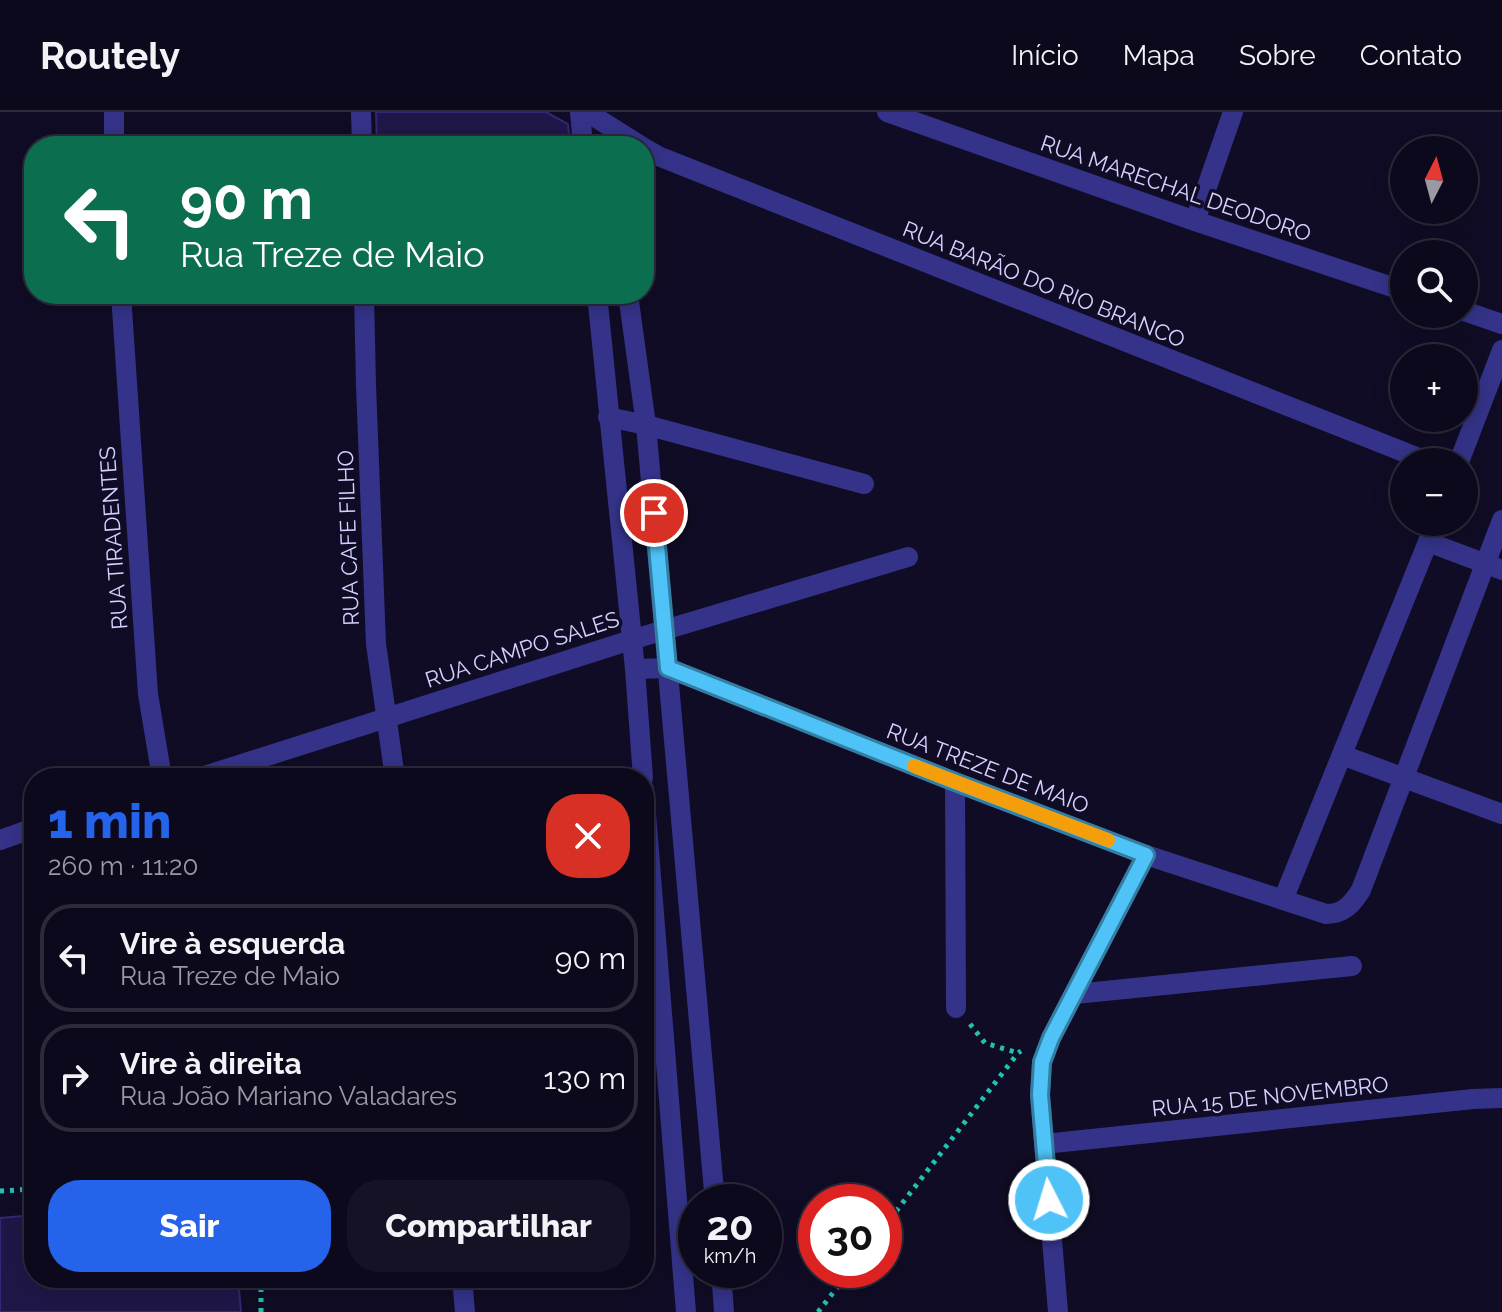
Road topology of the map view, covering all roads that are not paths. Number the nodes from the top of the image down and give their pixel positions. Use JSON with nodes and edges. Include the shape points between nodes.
{"nodes":[{"id":1,"x":114,"y":112,"type":"edge"},
{"id":2,"x":361,"y":112,"type":"edge"},
{"id":3,"x":580,"y":112,"type":"edge"},
{"id":4,"x":887,"y":112,"type":"edge"},
{"id":5,"x":1233,"y":112,"type":"edge"},
{"id":6,"x":598,"y":115,"type":"edge"},
{"id":7,"x":114,"y":136,"type":"edge"},
{"id":8,"x":362,"y":136,"type":"edge"},
{"id":9,"x":582,"y":136,"type":"edge"},
{"id":10,"x":604,"y":136,"type":"edge"},
{"id":11,"x":628,"y":136,"type":"edge"},
{"id":12,"x":654,"y":154,"type":"edge"},
{"id":13,"x":1195,"y":221,"type":"junction"},
{"id":14,"x":1390,"y":286,"type":"edge"},
{"id":15,"x":122,"y":304,"type":"edge"},
{"id":16,"x":364,"y":304,"type":"edge"},
{"id":17,"x":598,"y":304,"type":"edge"},
{"id":18,"x":629,"y":304,"type":"edge"},
{"id":19,"x":1478,"y":316,"type":"edge"},
{"id":20,"x":1502,"y":324,"type":"edge"},
{"id":21,"x":1502,"y":350,"type":"edge"},
{"id":22,"x":608,"y":417,"type":"junction"},
{"id":23,"x":646,"y":425,"type":"junction"},
{"id":24,"x":1393,"y":448,"type":"edge"},
{"id":25,"x":1464,"y":448,"type":"edge"},
{"id":26,"x":864,"y":484,"type":"dead end"},
{"id":27,"x":1502,"y":520,"type":"edge"},
{"id":28,"x":1430,"y":536,"type":"edge"},
{"id":29,"x":1428,"y":542,"type":"junction"},
{"id":30,"x":908,"y":557,"type":"dead end"},
{"id":31,"x":1494,"y":566,"type":"edge"},
{"id":32,"x":664,"y":631,"type":"junction"},
{"id":33,"x":631,"y":640,"type":"junction"},
{"id":34,"x":668,"y":668,"type":"junction"},
{"id":35,"x":635,"y":669,"type":"junction"},
{"id":36,"x":386,"y":718,"type":"junction"},
{"id":37,"x":1342,"y":755,"type":"junction"},
{"id":38,"x":160,"y":768,"type":"edge"},
{"id":39,"x":229,"y":768,"type":"edge"},
{"id":40,"x":394,"y":768,"type":"edge"},
{"id":41,"x":642,"y":768,"type":"edge"},
{"id":42,"x":1403,"y":778,"type":"junction"},
{"id":43,"x":955,"y":782,"type":"junction"},
{"id":44,"x":1502,"y":814,"type":"edge"},
{"id":45,"x":24,"y":832,"type":"edge"},
{"id":46,"x":0,"y":840,"type":"edge"},
{"id":47,"x":1146,"y":855,"type":"junction"},
{"id":48,"x":1283,"y":900,"type":"junction"},
{"id":49,"x":654,"y":914,"type":"edge"},
{"id":50,"x":1352,"y":966,"type":"dead end"},
{"id":51,"x":1075,"y":994,"type":"junction"},
{"id":52,"x":956,"y":1008,"type":"road end"},
{"id":53,"x":1502,"y":1098,"type":"edge"},
{"id":54,"x":1044,"y":1144,"type":"junction"},
{"id":55,"x":713,"y":1184,"type":"edge"},
{"id":56,"x":463,"y":1288,"type":"edge"},
{"id":57,"x":722,"y":1288,"type":"edge"},
{"id":58,"x":465,"y":1312,"type":"edge"},
{"id":59,"x":686,"y":1312,"type":"edge"},
{"id":60,"x":724,"y":1312,"type":"edge"},
{"id":61,"x":1058,"y":1312,"type":"edge"}],
"edges":[{"from":1,"to":7,"type":"street"},
{"from":2,"to":8,"type":"street"},
{"from":3,"to":9,"type":"street"},
{"from":4,"to":13,"type":"street","name":"RUA MARECHAL DEODORO"},
{"from":5,"to":13,"type":"street"},
{"from":6,"to":10,"type":"street"},
{"from":6,"to":11,"type":"street","name":"RUA BARÃO DO RIO BRANCO"},
{"from":12,"to":24,"type":"street","name":"RUA BARÃO DO RIO BRANCO"},
{"from":13,"to":14,"type":"street","name":"RUA MARECHAL DEODORO"},
{"from":15,"to":38,"type":"street","name":"RUA TIRADENTES","via":[[148,694]]},
{"from":16,"to":36,"type":"street","name":"RUA CAFE FILHO","via":[[376,644]]},
{"from":17,"to":22,"type":"street"},
{"from":18,"to":23,"type":"street"},
{"from":19,"to":20,"type":"street"},
{"from":21,"to":25,"type":"street"},
{"from":22,"to":23,"type":"street"},
{"from":22,"to":33,"type":"street"},
{"from":23,"to":26,"type":"street"},
{"from":23,"to":32,"type":"street"},
{"from":27,"to":31,"type":"street"},
{"from":28,"to":29,"type":"street"},
{"from":29,"to":31,"type":"street"},
{"from":29,"to":37,"type":"street"},
{"from":30,"to":32,"type":"street","name":"RUA CAMPO SALES"},
{"from":31,"to":42,"type":"street"},
{"from":32,"to":33,"type":"street","name":"RUA CAMPO SALES"},
{"from":32,"to":34,"type":"street"},
{"from":33,"to":35,"type":"street"},
{"from":33,"to":36,"type":"street","name":"RUA CAMPO SALES"},
{"from":34,"to":35,"type":"street","name":"RUA TREZE DE MAIO"},
{"from":34,"to":43,"type":"street","name":"RUA TREZE DE MAIO"},
{"from":34,"to":55,"type":"street"},
{"from":35,"to":41,"type":"street"},
{"from":36,"to":39,"type":"street","name":"RUA CAMPO SALES"},
{"from":36,"to":40,"type":"street","name":"RUA CAFE FILHO"},
{"from":37,"to":42,"type":"street"},
{"from":37,"to":48,"type":"street"},
{"from":42,"to":44,"type":"street"},
{"from":42,"to":48,"type":"street","name":"RUA TREZE DE MAIO","via":[[1354,901],[1336,914],[1326,914]]},
{"from":43,"to":47,"type":"street","name":"RUA TREZE DE MAIO"},
{"from":43,"to":52,"type":"street"},
{"from":45,"to":46,"type":"street"},
{"from":47,"to":48,"type":"street","name":"RUA TREZE DE MAIO"},
{"from":47,"to":51,"type":"street"},
{"from":49,"to":59,"type":"street"},
{"from":50,"to":51,"type":"street"},
{"from":51,"to":54,"type":"street","via":[[1042,1062]]},
{"from":53,"to":54,"type":"street","name":"RUA 15 DE NOVEMBRO"},
{"from":54,"to":61,"type":"street"},
{"from":56,"to":58,"type":"street"},
{"from":57,"to":60,"type":"street"}]}
